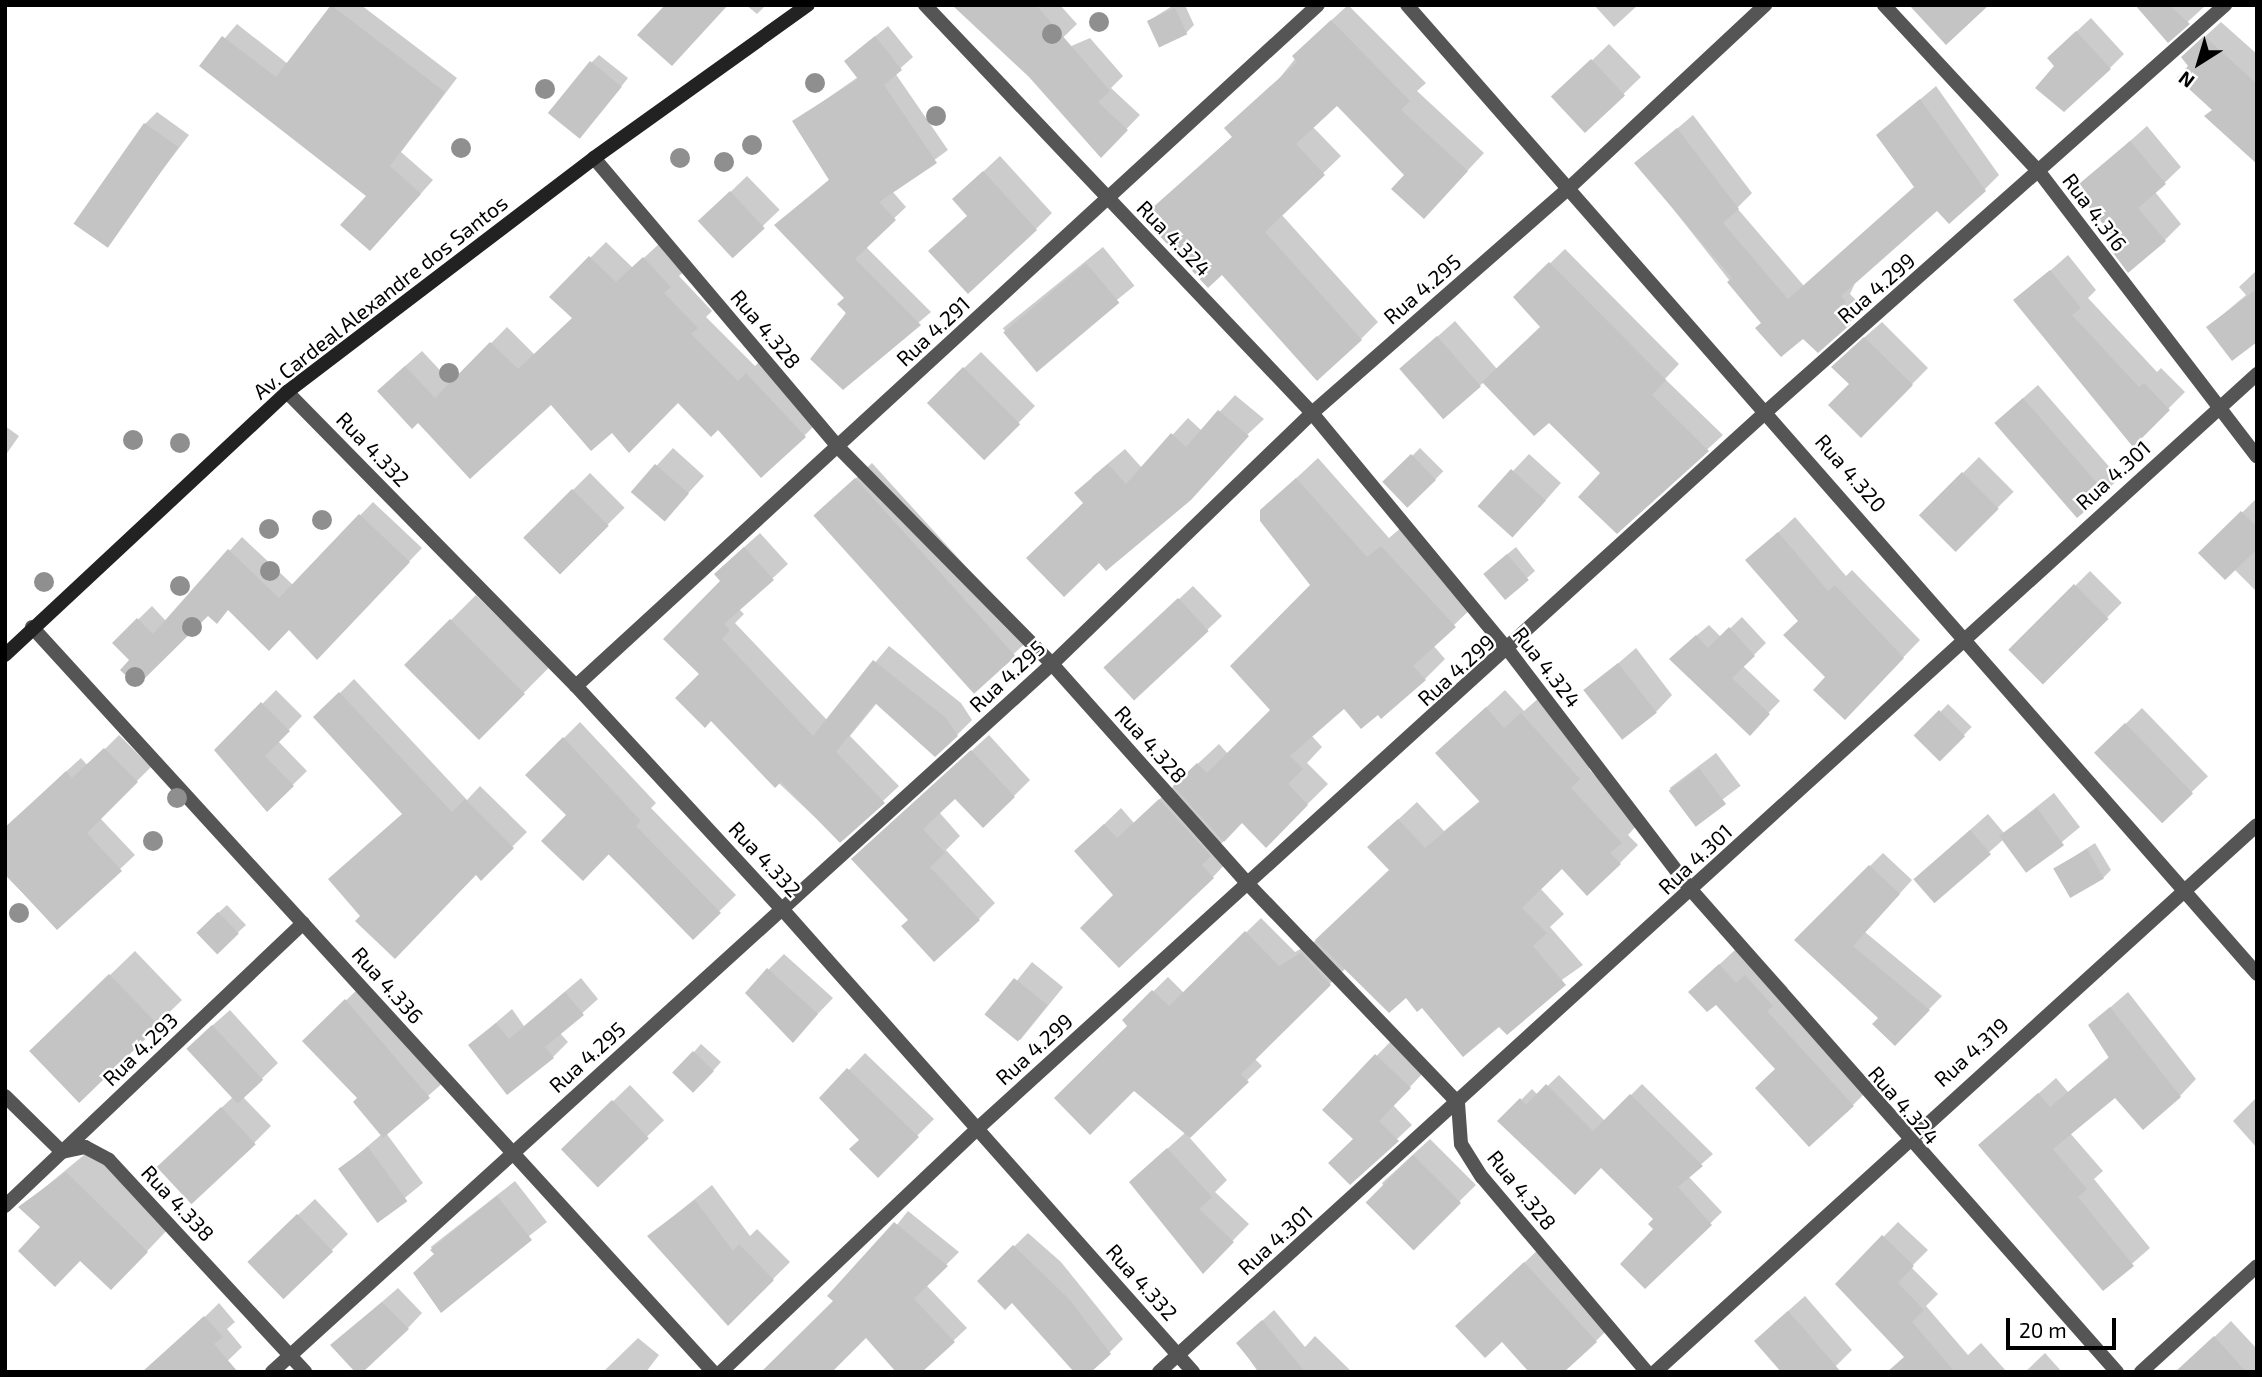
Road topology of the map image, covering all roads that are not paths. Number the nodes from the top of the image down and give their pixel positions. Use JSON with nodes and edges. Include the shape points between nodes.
{"nodes":[{"id":1,"x":808,"y":5,"type":"edge"},
{"id":2,"x":925,"y":5,"type":"edge"},
{"id":3,"x":1318,"y":5,"type":"edge"},
{"id":4,"x":1407,"y":5,"type":"edge"},
{"id":5,"x":1765,"y":5,"type":"edge"},
{"id":6,"x":1884,"y":5,"type":"edge"},
{"id":7,"x":2225,"y":5,"type":"edge"},
{"id":8,"x":594,"y":158,"type":"junction"},
{"id":9,"x":2040,"y":173,"type":"junction"},
{"id":10,"x":1570,"y":187,"type":"junction"},
{"id":11,"x":1107,"y":199,"type":"junction"},
{"id":12,"x":2257,"y":374,"type":"edge"},
{"id":13,"x":287,"y":391,"type":"junction"},
{"id":14,"x":1768,"y":410,"type":"junction"},
{"id":15,"x":2217,"y":410,"type":"junction"},
{"id":16,"x":1312,"y":413,"type":"junction"},
{"id":17,"x":839,"y":448,"type":"junction"},
{"id":18,"x":2257,"y":457,"type":"edge"},
{"id":19,"x":32,"y":627,"type":"junction"},
{"id":20,"x":1965,"y":636,"type":"junction"},
{"id":21,"x":1509,"y":651,"type":"junction"},
{"id":22,"x":5,"y":655,"type":"edge"},
{"id":23,"x":1052,"y":664,"type":"junction"},
{"id":24,"x":576,"y":686,"type":"junction"},
{"id":25,"x":2257,"y":825,"type":"edge"},
{"id":26,"x":1248,"y":884,"type":"junction"},
{"id":27,"x":1692,"y":891,"type":"junction"},
{"id":28,"x":2183,"y":891,"type":"junction"},
{"id":29,"x":783,"y":910,"type":"junction"},
{"id":30,"x":303,"y":923,"type":"junction"},
{"id":31,"x":2257,"y":974,"type":"edge"},
{"id":32,"x":5,"y":1096,"type":"edge"},
{"id":33,"x":1458,"y":1103,"type":"junction"},
{"id":34,"x":977,"y":1129,"type":"junction"},
{"id":35,"x":1905,"y":1139,"type":"junction"},
{"id":36,"x":62,"y":1152,"type":"junction"},
{"id":37,"x":513,"y":1152,"type":"junction"},
{"id":38,"x":5,"y":1206,"type":"edge"},
{"id":39,"x":2257,"y":1266,"type":"edge"},
{"id":40,"x":291,"y":1355,"type":"junction"},
{"id":41,"x":1179,"y":1355,"type":"junction"},
{"id":42,"x":272,"y":1372,"type":"edge"},
{"id":43,"x":305,"y":1372,"type":"edge"},
{"id":44,"x":713,"y":1372,"type":"edge"},
{"id":45,"x":721,"y":1372,"type":"edge"},
{"id":46,"x":1159,"y":1372,"type":"edge"},
{"id":47,"x":1194,"y":1372,"type":"edge"},
{"id":48,"x":1647,"y":1372,"type":"edge"},
{"id":49,"x":1655,"y":1372,"type":"edge"},
{"id":50,"x":2117,"y":1372,"type":"edge"},
{"id":51,"x":2141,"y":1372,"type":"edge"}],
"edges":[{"from":1,"to":8,"type":"street","name":"Av. Cardeal Alexandre dos Santos"},
{"from":2,"to":11,"type":"street","name":"Rua 4.324"},
{"from":3,"to":11,"type":"street","name":"Rua 4.291"},
{"from":4,"to":10,"type":"street","name":"Rua 4.320"},
{"from":5,"to":10,"type":"street","name":"Rua 4.295"},
{"from":6,"to":9,"type":"street","name":"Rua 4.316"},
{"from":7,"to":9,"type":"street","name":"Rua 4.299"},
{"from":8,"to":13,"type":"street","name":"Av. Cardeal Alexandre dos Santos"},
{"from":8,"to":17,"type":"street","name":"Rua 4.328"},
{"from":9,"to":14,"type":"street","name":"Rua 4.299"},
{"from":9,"to":15,"type":"street","name":"Rua 4.316"},
{"from":10,"to":14,"type":"street","name":"Rua 4.320"},
{"from":10,"to":16,"type":"street","name":"Rua 4.295"},
{"from":11,"to":16,"type":"street","name":"Rua 4.324"},
{"from":11,"to":17,"type":"street","name":"Rua 4.291"},
{"from":12,"to":15,"type":"street","name":"Rua 4.301"},
{"from":13,"to":19,"type":"street","name":"Av. Cardeal Alexandre dos Santos"},
{"from":13,"to":24,"type":"street","name":"Rua 4.332"},
{"from":14,"to":20,"type":"street","name":"Rua 4.320"},
{"from":14,"to":21,"type":"street","name":"Rua 4.299"},
{"from":15,"to":18,"type":"street","name":"Rua 4.316"},
{"from":15,"to":20,"type":"street","name":"Rua 4.301"},
{"from":16,"to":21,"type":"street","name":"Rua 4.324"},
{"from":16,"to":23,"type":"street","name":"Rua 4.295"},
{"from":17,"to":23,"type":"street","name":"Rua 4.328"},
{"from":17,"to":24,"type":"street","name":"Rua 4.291"},
{"from":19,"to":22,"type":"street","name":"Av. Cardeal Alexandre dos Santos"},
{"from":19,"to":30,"type":"street","name":"Rua 4.336"},
{"from":20,"to":27,"type":"street","name":"Rua 4.301"},
{"from":20,"to":28,"type":"street","name":"Rua 4.320"},
{"from":21,"to":26,"type":"street","name":"Rua 4.299"},
{"from":21,"to":27,"type":"street","name":"Rua 4.324"},
{"from":23,"to":26,"type":"street","name":"Rua 4.328"},
{"from":23,"to":29,"type":"street","name":"Rua 4.295"},
{"from":24,"to":29,"type":"street","name":"Rua 4.332"},
{"from":25,"to":28,"type":"street","name":"Rua 4.319"},
{"from":26,"to":33,"type":"street","name":"Rua 4.328"},
{"from":26,"to":34,"type":"street","name":"Rua 4.299"},
{"from":27,"to":33,"type":"street","name":"Rua 4.301"},
{"from":27,"to":35,"type":"street","name":"Rua 4.324"},
{"from":28,"to":31,"type":"street","name":"Rua 4.320"},
{"from":28,"to":35,"type":"street","name":"Rua 4.319"},
{"from":29,"to":34,"type":"street","name":"Rua 4.332"},
{"from":29,"to":37,"type":"street","name":"Rua 4.295"},
{"from":30,"to":36,"type":"street","name":"Rua 4.293"},
{"from":30,"to":37,"type":"street","name":"Rua 4.336"},
{"from":32,"to":36,"type":"street"},
{"from":33,"to":41,"type":"street","name":"Rua 4.301"},
{"from":33,"to":48,"type":"street","name":"Rua 4.328","via":[[1461,1144],[1482,1177]]},
{"from":34,"to":41,"type":"street","name":"Rua 4.332"},
{"from":34,"to":45,"type":"street","name":"Rua 4.299"},
{"from":35,"to":49,"type":"street","name":"Rua 4.319"},
{"from":35,"to":50,"type":"street","name":"Rua 4.324"},
{"from":36,"to":38,"type":"street","name":"Rua 4.293"},
{"from":36,"to":40,"type":"street","name":"Rua 4.338","via":[[85,1147],[109,1160]]},
{"from":37,"to":40,"type":"street","name":"Rua 4.295"},
{"from":37,"to":44,"type":"street","name":"Rua 4.336"},
{"from":39,"to":51,"type":"street"},
{"from":40,"to":42,"type":"street","name":"Rua 4.295"},
{"from":40,"to":43,"type":"street","name":"Rua 4.338"},
{"from":41,"to":46,"type":"street","name":"Rua 4.301"},
{"from":41,"to":47,"type":"street","name":"Rua 4.332"}]}
